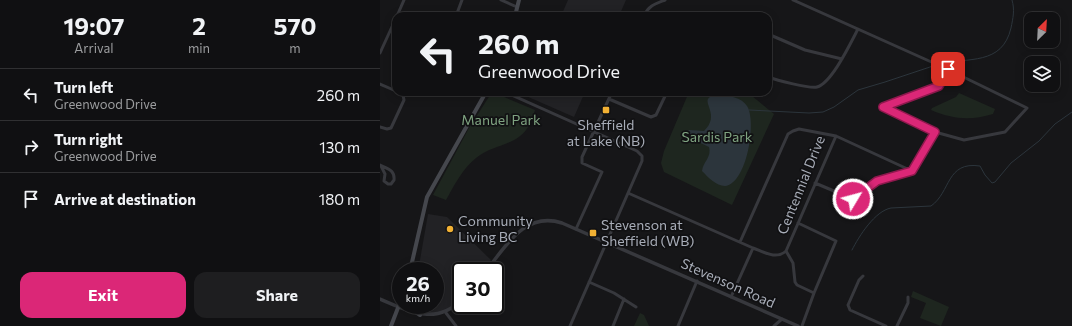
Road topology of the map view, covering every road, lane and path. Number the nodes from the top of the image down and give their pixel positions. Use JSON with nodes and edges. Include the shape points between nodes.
{"nodes":[{"id":1,"x":404,"y":0,"type":"edge"},
{"id":2,"x":462,"y":0,"type":"edge"},
{"id":3,"x":501,"y":0,"type":"edge"},
{"id":4,"x":519,"y":0,"type":"edge"},
{"id":5,"x":665,"y":0,"type":"edge"},
{"id":6,"x":793,"y":0,"type":"edge"},
{"id":7,"x":517,"y":8,"type":"junction"},
{"id":8,"x":398,"y":12,"type":"edge"},
{"id":9,"x":458,"y":12,"type":"edge"},
{"id":10,"x":516,"y":12,"type":"edge"},
{"id":11,"x":646,"y":12,"type":"edge"},
{"id":12,"x":392,"y":26,"type":"edge"},
{"id":13,"x":858,"y":29,"type":"junction"},
{"id":14,"x":772,"y":36,"type":"edge"},
{"id":15,"x":380,"y":53,"type":"edge"},
{"id":16,"x":842,"y":59,"type":"junction"},
{"id":17,"x":948,"y":69,"type":"junction"},
{"id":18,"x":772,"y":78,"type":"edge"},
{"id":19,"x":380,"y":84,"type":"edge"},
{"id":20,"x":392,"y":90,"type":"edge"},
{"id":21,"x":403,"y":96,"type":"edge"},
{"id":22,"x":484,"y":96,"type":"edge"},
{"id":23,"x":514,"y":96,"type":"edge"},
{"id":24,"x":610,"y":96,"type":"edge"},
{"id":25,"x":664,"y":96,"type":"edge"},
{"id":26,"x":609,"y":99,"type":"junction"},
{"id":27,"x":380,"y":127,"type":"edge"},
{"id":28,"x":594,"y":132,"type":"junction"},
{"id":29,"x":935,"y":132,"type":"junction"},
{"id":30,"x":836,"y":136,"type":"junction"},
{"id":31,"x":381,"y":166,"type":"edge"},
{"id":32,"x":912,"y":171,"type":"junction"},
{"id":33,"x":815,"y":183,"type":"junction"},
{"id":34,"x":628,"y":193,"type":"junction"},
{"id":35,"x":798,"y":223,"type":"junction"},
{"id":36,"x":576,"y":229,"type":"junction"},
{"id":37,"x":740,"y":242,"type":"junction"},
{"id":38,"x":607,"y":243,"type":"junction"},
{"id":39,"x":753,"y":248,"type":"junction"},
{"id":40,"x":786,"y":251,"type":"junction"},
{"id":41,"x":412,"y":262,"type":"edge"},
{"id":42,"x":494,"y":262,"type":"edge"},
{"id":43,"x":863,"y":276,"type":"dead end"},
{"id":44,"x":697,"y":281,"type":"junction"},
{"id":45,"x":589,"y":282,"type":"junction"},
{"id":46,"x":814,"y":292,"type":"junction"},
{"id":47,"x":731,"y":296,"type":"junction"},
{"id":48,"x":908,"y":297,"type":"dead end"},
{"id":49,"x":380,"y":299,"type":"edge"},
{"id":50,"x":624,"y":299,"type":"junction"},
{"id":51,"x":392,"y":304,"type":"edge"},
{"id":52,"x":636,"y":307,"type":"dead end"},
{"id":53,"x":452,"y":309,"type":"edge"},
{"id":54,"x":446,"y":313,"type":"junction"},
{"id":55,"x":395,"y":314,"type":"edge"},
{"id":56,"x":420,"y":315,"type":"edge"},
{"id":57,"x":782,"y":319,"type":"junction"},
{"id":58,"x":391,"y":326,"type":"edge"},
{"id":59,"x":456,"y":326,"type":"edge"},
{"id":60,"x":570,"y":326,"type":"edge"},
{"id":61,"x":613,"y":326,"type":"edge"},
{"id":62,"x":678,"y":326,"type":"edge"},
{"id":63,"x":774,"y":326,"type":"edge"},
{"id":64,"x":798,"y":326,"type":"edge"},
{"id":65,"x":802,"y":326,"type":"edge"},
{"id":66,"x":886,"y":326,"type":"edge"},
{"id":67,"x":897,"y":326,"type":"edge"}],
"edges":[{"from":1,"to":8,"type":"street"},
{"from":2,"to":9,"type":"street"},
{"from":3,"to":7,"type":"street"},
{"from":4,"to":7,"type":"main road"},
{"from":5,"to":11,"type":"street","via":[[652,5]]},
{"from":6,"to":13,"type":"street"},
{"from":7,"to":10,"type":"main road"},
{"from":12,"to":15,"type":"street"},
{"from":13,"to":16,"type":"street"},
{"from":13,"to":17,"type":"street"},
{"from":14,"to":16,"type":"street","via":[[805,50]]},
{"from":16,"to":18,"type":"street","via":[[828,81],[817,87]]},
{"from":17,"to":29,"type":"street","via":[[939,86],[883,107]]},
{"from":17,"to":29,"type":"street","via":[[1027,108],[1005,132],[964,140]]},
{"from":19,"to":20,"type":"street"},
{"from":21,"to":27,"type":"street","via":[[404,100],[391,128]]},
{"from":22,"to":41,"type":"main road","via":[[427,197]]},
{"from":23,"to":28,"type":"street"},
{"from":24,"to":26,"type":"street"},
{"from":25,"to":26,"type":"street","via":[[656,115],[651,117]]},
{"from":26,"to":28,"type":"street"},
{"from":28,"to":34,"type":"street","via":[[637,151],[642,156]]},
{"from":28,"to":36,"type":"street","via":[[582,156],[582,163],[602,172]]},
{"from":29,"to":32,"type":"street"},
{"from":30,"to":32,"type":"street"},
{"from":30,"to":33,"type":"street","name":"Centennial Drive"},
{"from":30,"to":37,"type":"street","name":"Centennial Drive","via":[[799,129],[788,134]]},
{"from":31,"to":31,"type":"street","via":[[385,174],[384,181],[392,184],[393,173]]},
{"from":32,"to":33,"type":"street","via":[[877,181],[853,199]]},
{"from":33,"to":35,"type":"street","name":"Centennial Drive"},
{"from":34,"to":37,"type":"street","name":"Centennial Drive"},
{"from":34,"to":38,"type":"street"},
{"from":35,"to":40,"type":"street","name":"Centennial Drive"},
{"from":35,"to":46,"type":"street","via":[[836,241]]},
{"from":36,"to":38,"type":"street","name":"Stevenson Road"},
{"from":36,"to":42,"type":"street","name":"Stevenson Road","via":[[553,221],[532,223],[519,232]]},
{"from":37,"to":39,"type":"street","name":"Centennial Drive"},
{"from":38,"to":44,"type":"street","name":"Stevenson Road"},
{"from":38,"to":45,"type":"street"},
{"from":39,"to":40,"type":"street","name":"Centennial Drive","via":[[776,256]]},
{"from":39,"to":47,"type":"street"},
{"from":40,"to":46,"type":"street","via":[[793,263],[797,285]]},
{"from":43,"to":66,"type":"street","via":[[856,286],[848,308]]},
{"from":44,"to":47,"type":"street","name":"Stevenson Road"},
{"from":44,"to":62,"type":"street"},
{"from":45,"to":50,"type":"street"},
{"from":45,"to":60,"type":"street"},
{"from":46,"to":65,"type":"street"},
{"from":47,"to":57,"type":"street","name":"Stevenson Road"},
{"from":48,"to":67,"type":"street","via":[[908,303]]},
{"from":49,"to":51,"type":"street"},
{"from":50,"to":52,"type":"street"},
{"from":50,"to":61,"type":"street"},
{"from":53,"to":54,"type":"street"},
{"from":54,"to":56,"type":"street"},
{"from":54,"to":59,"type":"street"},
{"from":55,"to":58,"type":"main road"},
{"from":57,"to":63,"type":"street"},
{"from":57,"to":64,"type":"street","name":"Stevenson Road"}]}
